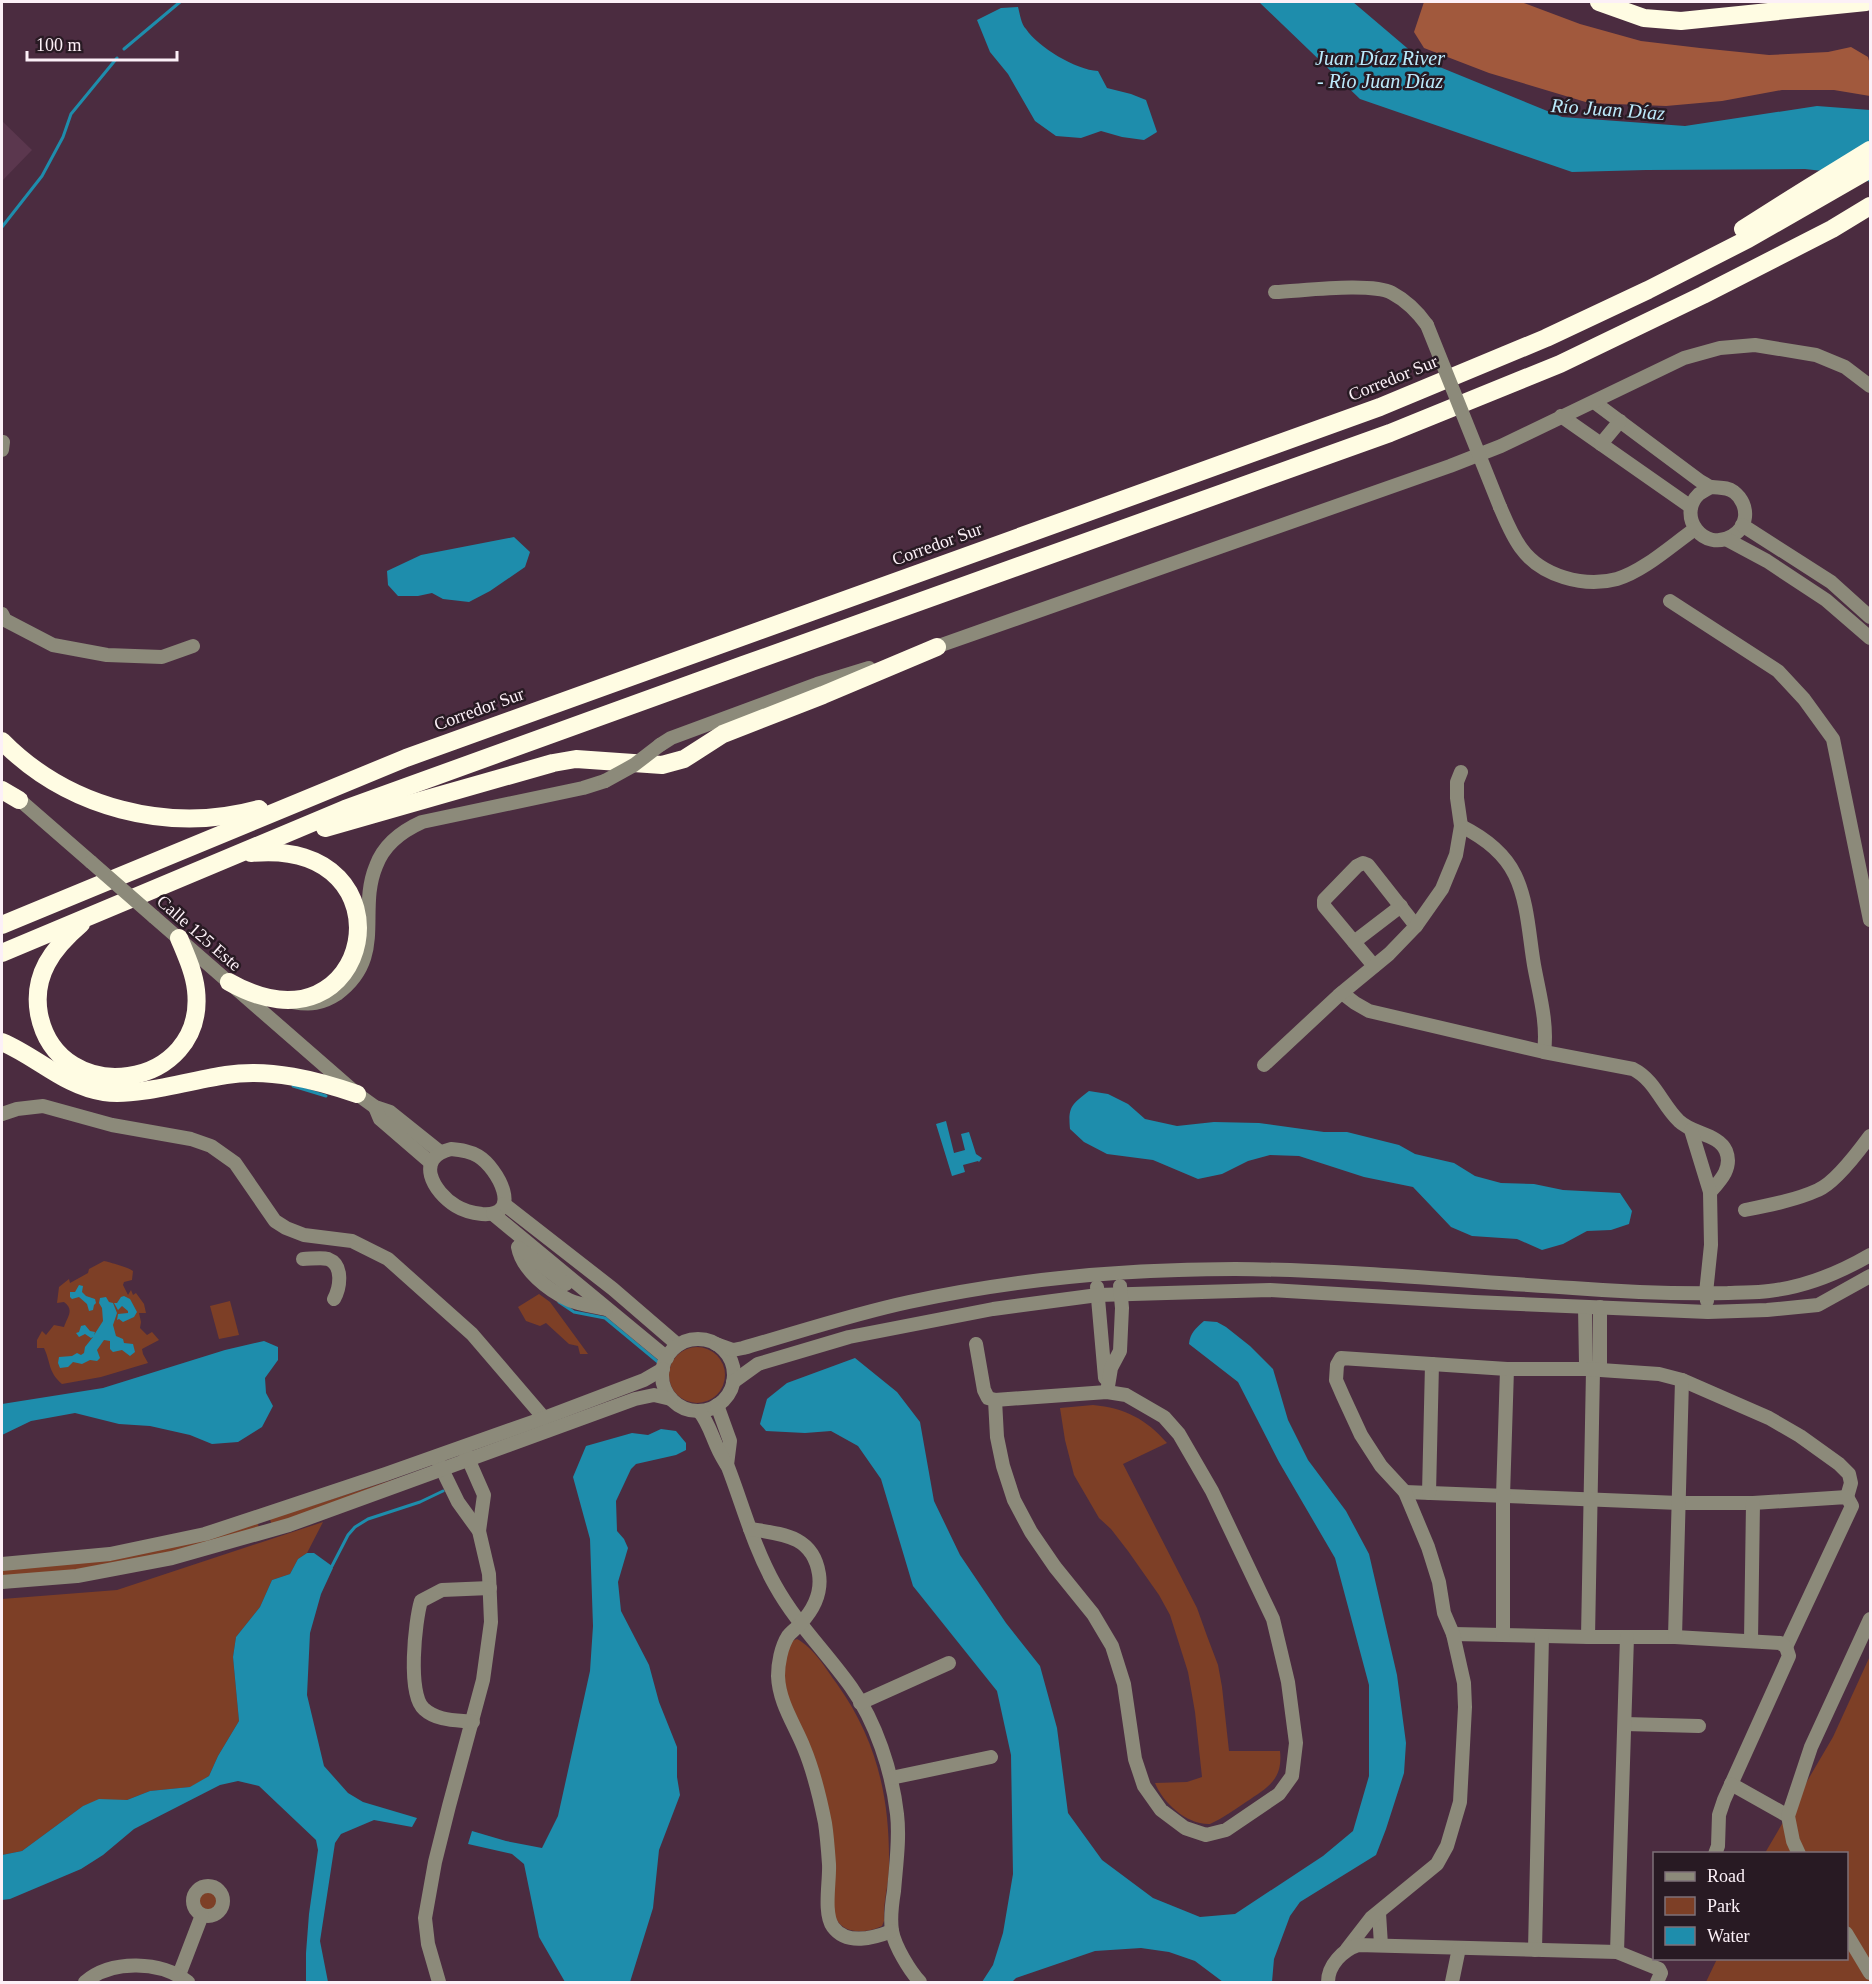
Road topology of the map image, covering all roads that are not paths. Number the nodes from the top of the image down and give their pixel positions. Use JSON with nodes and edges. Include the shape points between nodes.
{"nodes":[{"id":1,"x":1599,"y":2,"type":"edge"},
{"id":2,"x":1866,"y":2,"type":"edge"},
{"id":3,"x":1870,"y":150,"type":"edge"},
{"id":4,"x":1870,"y":169,"type":"edge"},
{"id":5,"x":1811,"y":195,"type":"junction"},
{"id":6,"x":1870,"y":206,"type":"edge"},
{"id":7,"x":1275,"y":292,"type":"dead end"},
{"id":8,"x":1870,"y":386,"type":"edge"},
{"id":9,"x":1594,"y":402,"type":"junction"},
{"id":10,"x":1561,"y":416,"type":"junction"},
{"id":11,"x":1620,"y":421,"type":"junction"},
{"id":12,"x":1601,"y":444,"type":"junction"},
{"id":13,"x":1711,"y":488,"type":"junction"},
{"id":14,"x":1691,"y":507,"type":"junction"},
{"id":15,"x":1743,"y":525,"type":"junction"},
{"id":16,"x":1695,"y":529,"type":"junction"},
{"id":17,"x":1726,"y":539,"type":"junction"},
{"id":18,"x":1670,"y":601,"type":"dead end"},
{"id":19,"x":2,"y":614,"type":"edge"},
{"id":20,"x":1870,"y":617,"type":"edge"},
{"id":21,"x":1870,"y":638,"type":"edge"},
{"id":22,"x":193,"y":646,"type":"dead end"},
{"id":23,"x":937,"y":647,"type":"junction"},
{"id":24,"x":2,"y":741,"type":"edge"},
{"id":25,"x":1461,"y":772,"type":"dead end"},
{"id":26,"x":2,"y":783,"type":"edge"},
{"id":27,"x":2,"y":790,"type":"edge"},
{"id":28,"x":325,"y":791,"type":"junction"},
{"id":29,"x":19,"y":800,"type":"junction"},
{"id":30,"x":1461,"y":826,"type":"junction"},
{"id":31,"x":265,"y":843,"type":"junction"},
{"id":32,"x":237,"y":855,"type":"junction"},
{"id":33,"x":1868,"y":893,"type":"edge"},
{"id":34,"x":1401,"y":906,"type":"junction"},
{"id":35,"x":93,"y":915,"type":"junction"},
{"id":36,"x":1870,"y":920,"type":"edge"},
{"id":37,"x":2,"y":925,"type":"edge"},
{"id":38,"x":1416,"y":926,"type":"junction"},
{"id":39,"x":179,"y":938,"type":"junction"},
{"id":40,"x":1354,"y":942,"type":"junction"},
{"id":41,"x":2,"y":953,"type":"edge"},
{"id":42,"x":1374,"y":966,"type":"junction"},
{"id":43,"x":229,"y":982,"type":"junction"},
{"id":44,"x":1342,"y":993,"type":"junction"},
{"id":45,"x":285,"y":1001,"type":"junction"},
{"id":46,"x":2,"y":1042,"type":"edge"},
{"id":47,"x":1544,"y":1052,"type":"junction"},
{"id":48,"x":1264,"y":1065,"type":"dead end"},
{"id":49,"x":357,"y":1094,"type":"junction"},
{"id":50,"x":375,"y":1107,"type":"junction"},
{"id":51,"x":2,"y":1113,"type":"edge"},
{"id":52,"x":1691,"y":1130,"type":"junction"},
{"id":53,"x":1870,"y":1136,"type":"edge"},
{"id":54,"x":440,"y":1152,"type":"junction"},
{"id":55,"x":431,"y":1163,"type":"junction"},
{"id":56,"x":1710,"y":1192,"type":"junction"},
{"id":57,"x":504,"y":1204,"type":"junction"},
{"id":58,"x":1745,"y":1210,"type":"dead end"},
{"id":59,"x":493,"y":1214,"type":"junction"},
{"id":60,"x":515,"y":1232,"type":"junction"},
{"id":61,"x":1870,"y":1255,"type":"edge"},
{"id":62,"x":303,"y":1259,"type":"dead end"},
{"id":63,"x":592,"y":1272,"type":"junction"},
{"id":64,"x":1118,"y":1274,"type":"junction"},
{"id":65,"x":1096,"y":1276,"type":"junction"},
{"id":66,"x":1870,"y":1276,"type":"edge"},
{"id":67,"x":576,"y":1293,"type":"junction"},
{"id":68,"x":1120,"y":1293,"type":"junction"},
{"id":69,"x":1706,"y":1293,"type":"junction"},
{"id":70,"x":1098,"y":1295,"type":"junction"},
{"id":71,"x":334,"y":1299,"type":"dead end"},
{"id":72,"x":1585,"y":1307,"type":"junction"},
{"id":73,"x":1600,"y":1307,"type":"junction"},
{"id":74,"x":1708,"y":1312,"type":"junction"},
{"id":75,"x":716,"y":1344,"type":"junction"},
{"id":76,"x":976,"y":1344,"type":"dead end"},
{"id":77,"x":678,"y":1345,"type":"junction"},
{"id":78,"x":665,"y":1363,"type":"junction"},
{"id":79,"x":1432,"y":1364,"type":"junction"},
{"id":80,"x":1507,"y":1369,"type":"junction"},
{"id":81,"x":1593,"y":1370,"type":"junction"},
{"id":82,"x":1682,"y":1380,"type":"junction"},
{"id":83,"x":733,"y":1382,"type":"junction"},
{"id":84,"x":1107,"y":1392,"type":"junction"},
{"id":85,"x":671,"y":1399,"type":"junction"},
{"id":86,"x":995,"y":1400,"type":"junction"},
{"id":87,"x":717,"y":1406,"type":"junction"},
{"id":88,"x":702,"y":1415,"type":"junction"},
{"id":89,"x":544,"y":1418,"type":"junction"},
{"id":90,"x":466,"y":1453,"type":"junction"},
{"id":91,"x":438,"y":1463,"type":"junction"},
{"id":92,"x":727,"y":1465,"type":"junction"},
{"id":93,"x":1405,"y":1492,"type":"junction"},
{"id":94,"x":1429,"y":1493,"type":"junction"},
{"id":95,"x":1503,"y":1496,"type":"junction"},
{"id":96,"x":1847,"y":1497,"type":"junction"},
{"id":97,"x":1590,"y":1499,"type":"junction"},
{"id":98,"x":1679,"y":1503,"type":"junction"},
{"id":99,"x":1753,"y":1503,"type":"junction"},
{"id":100,"x":750,"y":1529,"type":"junction"},
{"id":101,"x":479,"y":1531,"type":"junction"},
{"id":102,"x":2,"y":1564,"type":"edge"},
{"id":103,"x":2,"y":1582,"type":"edge"},
{"id":104,"x":490,"y":1588,"type":"junction"},
{"id":105,"x":1870,"y":1619,"type":"edge"},
{"id":106,"x":800,"y":1624,"type":"junction"},
{"id":107,"x":1453,"y":1634,"type":"junction"},
{"id":108,"x":1503,"y":1634,"type":"junction"},
{"id":109,"x":1542,"y":1636,"type":"junction"},
{"id":110,"x":1588,"y":1637,"type":"junction"},
{"id":111,"x":1628,"y":1637,"type":"junction"},
{"id":112,"x":1676,"y":1637,"type":"junction"},
{"id":113,"x":1752,"y":1641,"type":"junction"},
{"id":114,"x":1786,"y":1647,"type":"junction"},
{"id":115,"x":949,"y":1663,"type":"dead end"},
{"id":116,"x":861,"y":1703,"type":"junction"},
{"id":117,"x":472,"y":1722,"type":"junction"},
{"id":118,"x":1625,"y":1724,"type":"junction"},
{"id":119,"x":1699,"y":1726,"type":"dead end"},
{"id":120,"x":991,"y":1756,"type":"dead end"},
{"id":121,"x":891,"y":1778,"type":"junction"},
{"id":122,"x":1731,"y":1784,"type":"junction"},
{"id":123,"x":1788,"y":1816,"type":"junction"},
{"id":124,"x":1716,"y":1852,"type":"edge"},
{"id":125,"x":1798,"y":1852,"type":"edge"},
{"id":126,"x":1379,"y":1913,"type":"junction"},
{"id":127,"x":202,"y":1915,"type":"dead end"},
{"id":128,"x":892,"y":1931,"type":"junction"},
{"id":129,"x":1848,"y":1936,"type":"edge"},
{"id":130,"x":1381,"y":1945,"type":"junction"},
{"id":131,"x":1459,"y":1948,"type":"junction"},
{"id":132,"x":1347,"y":1949,"type":"junction"},
{"id":133,"x":1535,"y":1950,"type":"junction"},
{"id":134,"x":1617,"y":1952,"type":"junction"},
{"id":135,"x":1667,"y":1960,"type":"edge"},
{"id":136,"x":1870,"y":1973,"type":"edge"},
{"id":137,"x":1659,"y":1978,"type":"edge"},
{"id":138,"x":183,"y":1979,"type":"edge"},
{"id":139,"x":85,"y":1983,"type":"edge"},
{"id":140,"x":439,"y":1983,"type":"edge"},
{"id":141,"x":920,"y":1983,"type":"edge"},
{"id":142,"x":1328,"y":1983,"type":"edge"},
{"id":143,"x":1452,"y":1983,"type":"edge"}],
"edges":[{"from":1,"to":2,"type":"highway","via":[[1644,18],[1681,21]]},
{"from":3,"to":5,"type":"highway"},
{"from":4,"to":5,"type":"highway","name":"Corredor Sur"},
{"from":5,"to":28,"type":"highway","name":"Corredor Sur","via":[[1748,239],[1648,290],[1546,338],[1380,407],[406,758]]},
{"from":6,"to":31,"type":"highway","via":[[1703,295],[1560,364],[1390,433],[419,782]]},
{"from":7,"to":16,"type":"street","bridge":true,"via":[[1372,287],[1409,303],[1427,325],[1500,507],[1521,549],[1541,567],[1576,581],[1618,578],[1647,564]]},
{"from":8,"to":9,"type":"street","via":[[1845,367],[1816,356],[1755,345],[1720,348],[1684,358]]},
{"from":9,"to":10,"type":"street"},
{"from":9,"to":11,"type":"street"},
{"from":10,"to":12,"type":"street"},
{"from":10,"to":23,"type":"street","via":[[1450,466]]},
{"from":11,"to":12,"type":"street"},
{"from":11,"to":13,"type":"street"},
{"from":12,"to":14,"type":"street"},
{"from":13,"to":14,"type":"street","via":[[1698,495]]},
{"from":13,"to":15,"type":"street","via":[[1728,489],[1741,500]]},
{"from":14,"to":16,"type":"street"},
{"from":15,"to":17,"type":"street"},
{"from":15,"to":20,"type":"street","via":[[1831,582]]},
{"from":16,"to":17,"type":"street","via":[[1715,541]]},
{"from":17,"to":21,"type":"street","via":[[1826,600]]},
{"from":18,"to":33,"type":"street","via":[[1778,671],[1833,738]]},
{"from":19,"to":22,"type":"street","via":[[5,620],[53,645],[107,655],[162,657]]},
{"from":23,"to":31,"type":"highway","via":[[723,734],[675,763],[576,759]]},
{"from":23,"to":45,"type":"street","bridge":true,"via":[[817,684],[670,738],[605,781],[422,822],[407,829],[393,840],[376,865],[371,883],[368,941],[360,969],[330,999],[305,1005]]},
{"from":24,"to":28,"type":"highway","via":[[36,770],[69,790],[109,806],[148,815],[184,819],[221,817]]},
{"from":25,"to":30,"type":"street","via":[[1457,798]]},
{"from":26,"to":29,"type":"street","name":"Calle 125 Este"},
{"from":27,"to":29,"type":"highway"},
{"from":28,"to":37,"type":"highway","name":"Corredor Sur"},
{"from":29,"to":39,"type":"street","name":"Calle 125 Este","bridge":true},
{"from":30,"to":38,"type":"street","via":[[1456,855],[1442,889]]},
{"from":30,"to":47,"type":"street","via":[[1494,846],[1514,874],[1523,899],[1545,1029]]},
{"from":31,"to":32,"type":"highway"},
{"from":32,"to":35,"type":"highway"},
{"from":32,"to":45,"type":"highway","via":[[298,855],[316,861],[339,878],[353,903],[358,928],[356,943],[343,973],[319,994]]},
{"from":33,"to":36,"type":"street"},
{"from":34,"to":38,"type":"street"},
{"from":34,"to":40,"type":"street"},
{"from":34,"to":40,"type":"street","via":[[1368,865],[1357,866],[1324,900],[1328,912]]},
{"from":35,"to":39,"type":"highway","via":[[61,943],[47,963],[37,990],[37,1003],[53,1046],[73,1065],[93,1074],[117,1078],[150,1072],[173,1056],[186,1040],[195,1017],[196,992]]},
{"from":35,"to":41,"type":"highway"},
{"from":38,"to":42,"type":"street"},
{"from":39,"to":43,"type":"street","name":"Calle 125 Este"},
{"from":40,"to":42,"type":"street"},
{"from":42,"to":44,"type":"street"},
{"from":43,"to":45,"type":"highway","via":[[258,996]]},
{"from":43,"to":49,"type":"street","name":"Calle 125 Este"},
{"from":44,"to":47,"type":"street","via":[[1369,1011]]},
{"from":44,"to":48,"type":"street"},
{"from":46,"to":49,"type":"highway","via":[[81,1086],[105,1092],[255,1072],[308,1080]]},
{"from":47,"to":52,"type":"street","via":[[1642,1074],[1670,1112]]},
{"from":49,"to":50,"type":"street","name":"Calle 125 Este"},
{"from":50,"to":54,"type":"street","name":"Calle 125 Este","via":[[390,1112]]},
{"from":50,"to":55,"type":"street","name":"Calle 125 Este","via":[[380,1119]]},
{"from":51,"to":89,"type":"street","via":[[44,1106],[211,1146],[235,1164],[275,1221],[304,1235],[352,1241],[388,1259],[472,1334]]},
{"from":52,"to":56,"type":"street"},
{"from":52,"to":56,"type":"street","via":[[1720,1142],[1726,1151],[1724,1176]]},
{"from":53,"to":58,"type":"street","via":[[1851,1162],[1820,1190]]},
{"from":54,"to":55,"type":"street"},
{"from":54,"to":57,"type":"street","via":[[464,1150],[487,1162],[502,1186]]},
{"from":55,"to":59,"type":"street","via":[[432,1177],[447,1199],[470,1212]]},
{"from":56,"to":69,"type":"street","via":[[1711,1245]]},
{"from":57,"to":59,"type":"street"},
{"from":57,"to":63,"type":"street"},
{"from":59,"to":60,"type":"street"},
{"from":60,"to":67,"type":"street"},
{"from":60,"to":67,"type":"street","via":[[520,1258],[528,1270],[541,1282]]},
{"from":61,"to":69,"type":"street","via":[[1805,1284],[1768,1292]]},
{"from":62,"to":71,"type":"street","via":[[328,1259],[338,1266],[340,1276]]},
{"from":63,"to":67,"type":"street"},
{"from":63,"to":77,"type":"street"},
{"from":64,"to":65,"type":"street"},
{"from":64,"to":68,"type":"street"},
{"from":64,"to":69,"type":"street","via":[[1234,1269],[1342,1271],[1617,1291]]},
{"from":65,"to":70,"type":"street"},
{"from":65,"to":75,"type":"street","via":[[911,1302],[733,1350]]},
{"from":66,"to":74,"type":"street","via":[[1818,1305]]},
{"from":67,"to":78,"type":"street","via":[[605,1309]]},
{"from":68,"to":70,"type":"street"},
{"from":68,"to":72,"type":"street","via":[[1270,1290]]},
{"from":68,"to":84,"type":"street","via":[[1120,1351],[1111,1368]]},
{"from":69,"to":74,"type":"street"},
{"from":70,"to":83,"type":"street","via":[[993,1309],[849,1337],[758,1364]]},
{"from":70,"to":84,"type":"street"},
{"from":72,"to":73,"type":"street"},
{"from":72,"to":81,"type":"street","via":[[1586,1364]]},
{"from":73,"to":74,"type":"street"},
{"from":73,"to":81,"type":"street","via":[[1600,1365]]},
{"from":75,"to":77,"type":"street","via":[[700,1339]]},
{"from":75,"to":83,"type":"street","via":[[731,1360]]},
{"from":76,"to":86,"type":"street","via":[[984,1390],[987,1398]]},
{"from":77,"to":78,"type":"street"},
{"from":78,"to":85,"type":"street","via":[[662,1379]]},
{"from":78,"to":89,"type":"street","via":[[644,1380]]},
{"from":79,"to":80,"type":"street"},
{"from":79,"to":93,"type":"street","via":[[1341,1358],[1337,1365],[1336,1380],[1361,1435],[1381,1466]]},
{"from":79,"to":94,"type":"street"},
{"from":80,"to":81,"type":"street"},
{"from":80,"to":95,"type":"street"},
{"from":81,"to":82,"type":"street","via":[[1659,1374]]},
{"from":81,"to":97,"type":"street"},
{"from":82,"to":96,"type":"street","via":[[1800,1436],[1849,1474]]},
{"from":82,"to":98,"type":"street"},
{"from":83,"to":87,"type":"street"},
{"from":84,"to":86,"type":"street"},
{"from":84,"to":86,"type":"street","via":[[1126,1395],[1151,1409],[1179,1434],[1212,1491],[1273,1619],[1288,1682],[1296,1743],[1292,1776],[1279,1794],[1226,1830],[1206,1835],[1185,1828],[1161,1810],[1144,1786],[1124,1684],[1112,1646],[1093,1614],[1031,1532],[1014,1500],[997,1437]]},
{"from":85,"to":88,"type":"street"},
{"from":85,"to":90,"type":"street","via":[[654,1395],[635,1399]]},
{"from":87,"to":88,"type":"street"},
{"from":87,"to":92,"type":"street","via":[[730,1441]]},
{"from":88,"to":92,"type":"street","via":[[710,1454]]},
{"from":89,"to":90,"type":"street"},
{"from":90,"to":91,"type":"street"},
{"from":90,"to":101,"type":"street","via":[[484,1495]]},
{"from":91,"to":101,"type":"street","via":[[458,1502]]},
{"from":91,"to":102,"type":"street","via":[[205,1534],[110,1554]]},
{"from":91,"to":103,"type":"street","via":[[289,1525],[172,1558],[77,1576]]},
{"from":92,"to":100,"type":"street"},
{"from":93,"to":94,"type":"street"},
{"from":93,"to":107,"type":"street","via":[[1428,1547]]},
{"from":94,"to":95,"type":"street"},
{"from":95,"to":97,"type":"street"},
{"from":95,"to":108,"type":"street"},
{"from":96,"to":99,"type":"street"},
{"from":96,"to":114,"type":"street","via":[[1852,1506]]},
{"from":97,"to":98,"type":"street"},
{"from":97,"to":110,"type":"street"},
{"from":98,"to":99,"type":"street"},
{"from":98,"to":112,"type":"street"},
{"from":99,"to":113,"type":"street"},
{"from":100,"to":106,"type":"street","via":[[774,1584]]},
{"from":100,"to":106,"type":"street","via":[[784,1534],[802,1542],[814,1559],[819,1590],[813,1609]]},
{"from":101,"to":104,"type":"street"},
{"from":104,"to":117,"type":"street","via":[[491,1622]]},
{"from":104,"to":117,"type":"street","via":[[442,1590],[422,1601],[417,1614],[414,1679],[423,1709],[442,1719]]},
{"from":105,"to":123,"type":"street","via":[[1811,1747]]},
{"from":106,"to":116,"type":"street"},
{"from":106,"to":128,"type":"street","via":[[788,1637],[778,1677],[784,1707],[804,1748],[819,1794],[832,1926],[851,1938],[864,1939]]},
{"from":107,"to":108,"type":"street"},
{"from":107,"to":126,"type":"street","via":[[1464,1683],[1460,1802],[1447,1846],[1437,1864]]},
{"from":108,"to":109,"type":"street"},
{"from":109,"to":110,"type":"street"},
{"from":109,"to":133,"type":"street"},
{"from":110,"to":111,"type":"street"},
{"from":111,"to":112,"type":"street"},
{"from":111,"to":118,"type":"street"},
{"from":112,"to":113,"type":"street"},
{"from":113,"to":114,"type":"street"},
{"from":114,"to":122,"type":"street","via":[[1789,1656]]},
{"from":115,"to":116,"type":"street"},
{"from":116,"to":121,"type":"street"},
{"from":117,"to":140,"type":"street","via":[[435,1862],[425,1918]]},
{"from":118,"to":119,"type":"street"},
{"from":118,"to":134,"type":"street"},
{"from":120,"to":121,"type":"street"},
{"from":121,"to":128,"type":"street","via":[[898,1845]]},
{"from":122,"to":123,"type":"street"},
{"from":122,"to":124,"type":"street","via":[[1719,1815]]},
{"from":123,"to":125,"type":"street"},
{"from":126,"to":130,"type":"street"},
{"from":126,"to":132,"type":"street"},
{"from":127,"to":138,"type":"street"},
{"from":128,"to":141,"type":"street"},
{"from":129,"to":136,"type":"street"},
{"from":130,"to":131,"type":"street"},
{"from":130,"to":132,"type":"street"},
{"from":131,"to":133,"type":"street"},
{"from":131,"to":143,"type":"street"},
{"from":132,"to":142,"type":"street","via":[[1335,1962]]},
{"from":133,"to":134,"type":"street"},
{"from":134,"to":137,"type":"street","via":[[1654,1967]]},
{"from":135,"to":137,"type":"street"},
{"from":138,"to":139,"type":"street","via":[[129,1966],[104,1971]]}]}
